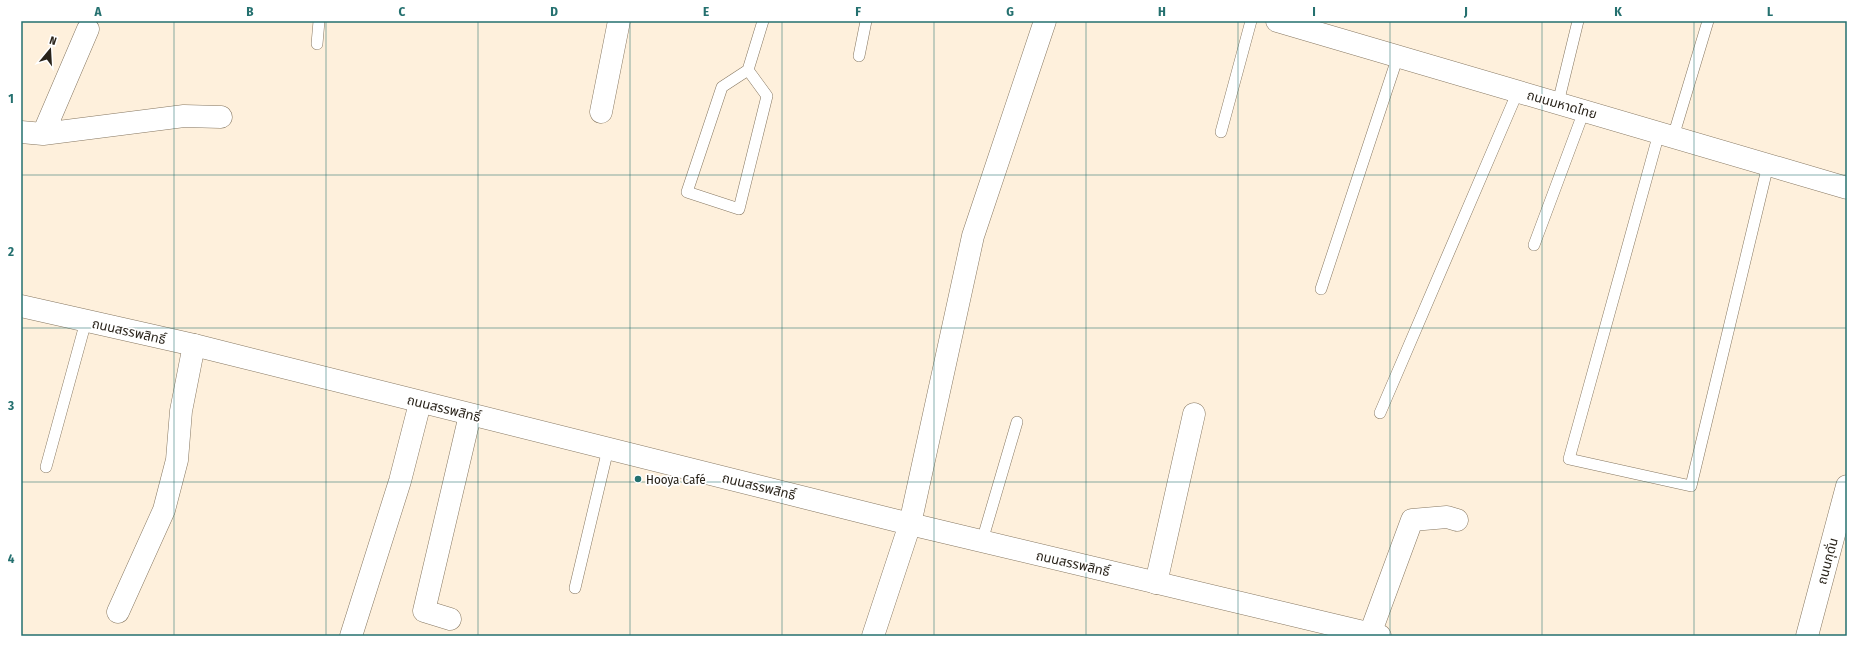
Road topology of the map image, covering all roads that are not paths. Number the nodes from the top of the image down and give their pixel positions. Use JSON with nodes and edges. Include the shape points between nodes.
{"nodes":[{"id":1,"x":319,"y":21,"type":"edge"},
{"id":2,"x":619,"y":21,"type":"edge"},
{"id":3,"x":763,"y":21,"type":"edge"},
{"id":4,"x":866,"y":21,"type":"edge"},
{"id":5,"x":1045,"y":21,"type":"edge"},
{"id":6,"x":1251,"y":21,"type":"edge"},
{"id":7,"x":1277,"y":21,"type":"edge"},
{"id":8,"x":1578,"y":21,"type":"edge"},
{"id":9,"x":1708,"y":21,"type":"edge"},
{"id":10,"x":88,"y":29,"type":"dead end"},
{"id":11,"x":317,"y":44,"type":"dead end"},
{"id":12,"x":859,"y":56,"type":"dead end"},
{"id":13,"x":1398,"y":56,"type":"junction"},
{"id":14,"x":748,"y":70,"type":"junction"},
{"id":15,"x":1518,"y":92,"type":"junction"},
{"id":16,"x":1558,"y":103,"type":"junction"},
{"id":17,"x":1584,"y":111,"type":"junction"},
{"id":18,"x":601,"y":112,"type":"dead end"},
{"id":19,"x":221,"y":117,"type":"dead end"},
{"id":20,"x":21,"y":132,"type":"edge"},
{"id":21,"x":1221,"y":132,"type":"dead end"},
{"id":22,"x":43,"y":134,"type":"junction"},
{"id":23,"x":1666,"y":135,"type":"junction"},
{"id":24,"x":1768,"y":165,"type":"junction"},
{"id":25,"x":1847,"y":188,"type":"edge"},
{"id":26,"x":1534,"y":245,"type":"dead end"},
{"id":27,"x":1321,"y":288,"type":"dead end"},
{"id":28,"x":21,"y":306,"type":"edge"},
{"id":29,"x":86,"y":321,"type":"junction"},
{"id":30,"x":194,"y":345,"type":"junction"},
{"id":31,"x":420,"y":402,"type":"junction"},
{"id":32,"x":1380,"y":412,"type":"dead end"},
{"id":33,"x":1194,"y":414,"type":"dead end"},
{"id":34,"x":470,"y":415,"type":"junction"},
{"id":35,"x":1017,"y":422,"type":"dead end"},
{"id":36,"x":608,"y":449,"type":"junction"},
{"id":37,"x":46,"y":467,"type":"dead end"},
{"id":38,"x":1847,"y":486,"type":"edge"},
{"id":39,"x":1458,"y":520,"type":"dead end"},
{"id":40,"x":910,"y":524,"type":"junction"},
{"id":41,"x":982,"y":541,"type":"junction"},
{"id":42,"x":1156,"y":583,"type":"junction"},
{"id":43,"x":575,"y":588,"type":"dead end"},
{"id":44,"x":118,"y":612,"type":"dead end"},
{"id":45,"x":450,"y":619,"type":"dead end"},
{"id":46,"x":1375,"y":635,"type":"edge"},
{"id":47,"x":351,"y":636,"type":"edge"},
{"id":48,"x":873,"y":636,"type":"edge"},
{"id":49,"x":1807,"y":636,"type":"edge"}],
"edges":[{"from":1,"to":11,"type":"lane"},
{"from":2,"to":18,"type":"street"},
{"from":3,"to":14,"type":"lane"},
{"from":4,"to":12,"type":"lane"},
{"from":5,"to":40,"type":"street","via":[[973,236]]},
{"from":6,"to":21,"type":"lane"},
{"from":7,"to":13,"type":"street","name":"ถนนมหาดไทย"},
{"from":8,"to":16,"type":"lane"},
{"from":9,"to":23,"type":"lane"},
{"from":10,"to":22,"type":"street"},
{"from":13,"to":15,"type":"street","name":"ถนนมหาดไทย"},
{"from":13,"to":27,"type":"lane"},
{"from":14,"to":14,"type":"lane","via":[[722,87],[688,192],[739,208],[767,96]]},
{"from":15,"to":16,"type":"street","name":"ถนนมหาดไทย"},
{"from":15,"to":32,"type":"lane"},
{"from":16,"to":17,"type":"street","name":"ถนนมหาดไทย"},
{"from":17,"to":23,"type":"street","name":"ถนนมหาดไทย"},
{"from":17,"to":26,"type":"lane"},
{"from":19,"to":22,"type":"street","via":[[184,116]]},
{"from":20,"to":22,"type":"street"},
{"from":23,"to":24,"type":"street","name":"ถนนมหาดไทย"},
{"from":23,"to":24,"type":"lane","via":[[1569,459],[1691,486]]},
{"from":24,"to":25,"type":"street","name":"ถนนมหาดไทย"},
{"from":28,"to":29,"type":"street","name":"ถนนสรรพสิทธิ์"},
{"from":29,"to":30,"type":"street","name":"ถนนสรรพสิทธิ์"},
{"from":29,"to":37,"type":"lane"},
{"from":30,"to":31,"type":"street","name":"ถนนสรรพสิทธิ์"},
{"from":30,"to":44,"type":"street","via":[[181,411],[177,460],[164,510]]},
{"from":31,"to":34,"type":"street","name":"ถนนสรรพสิทธิ์"},
{"from":31,"to":47,"type":"street","via":[[400,481]]},
{"from":33,"to":42,"type":"street"},
{"from":34,"to":36,"type":"street","name":"ถนนสรรพสิทธิ์"},
{"from":34,"to":45,"type":"street","via":[[424,611]]},
{"from":35,"to":41,"type":"lane"},
{"from":36,"to":40,"type":"street","name":"ถนนสรรพสิทธิ์"},
{"from":36,"to":43,"type":"lane"},
{"from":38,"to":49,"type":"street","name":"ถนนกุดั่น"},
{"from":39,"to":46,"type":"street","via":[[1447,517],[1412,520]]},
{"from":40,"to":41,"type":"street","name":"ถนนสรรพสิทธิ์"},
{"from":40,"to":48,"type":"street"},
{"from":41,"to":42,"type":"street","name":"ถนนสรรพสิทธิ์"},
{"from":42,"to":46,"type":"street","name":"ถนนสรรพสิทธิ์"}]}
